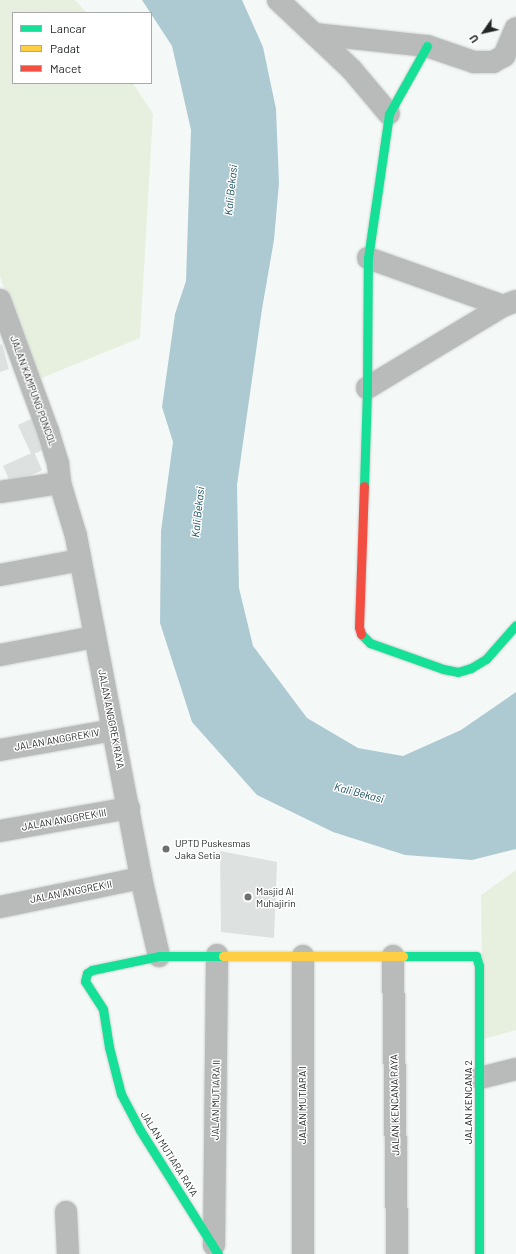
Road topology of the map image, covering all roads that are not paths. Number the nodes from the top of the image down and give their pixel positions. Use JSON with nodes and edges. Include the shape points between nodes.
{"nodes":[{"id":1,"x":278,"y":0,"type":"edge"},
{"id":2,"x":516,"y":28,"type":"edge"},
{"id":3,"x":314,"y":34,"type":"junction"},
{"id":4,"x":427,"y":46,"type":"junction"},
{"id":5,"x":390,"y":114,"type":"junction"},
{"id":6,"x":368,"y":258,"type":"junction"},
{"id":7,"x":0,"y":300,"type":"edge"},
{"id":8,"x":510,"y":304,"type":"edge"},
{"id":9,"x":7,"y":340,"type":"edge"},
{"id":10,"x":367,"y":388,"type":"junction"},
{"id":11,"x":60,"y":483,"type":"junction"},
{"id":12,"x":0,"y":492,"type":"edge"},
{"id":13,"x":80,"y":560,"type":"junction"},
{"id":14,"x":0,"y":575,"type":"edge"},
{"id":15,"x":516,"y":624,"type":"edge"},
{"id":16,"x":94,"y":637,"type":"junction"},
{"id":17,"x":0,"y":655,"type":"edge"},
{"id":18,"x":113,"y":730,"type":"junction"},
{"id":19,"x":0,"y":750,"type":"edge"},
{"id":20,"x":129,"y":808,"type":"junction"},
{"id":21,"x":0,"y":831,"type":"edge"},
{"id":22,"x":141,"y":878,"type":"junction"},
{"id":23,"x":0,"y":907,"type":"edge"},
{"id":24,"x":217,"y":955,"type":"junction"},
{"id":25,"x":159,"y":956,"type":"junction"},
{"id":26,"x":303,"y":956,"type":"junction"},
{"id":27,"x":393,"y":956,"type":"junction"},
{"id":28,"x":516,"y":1069,"type":"edge"},
{"id":29,"x":480,"y":1078,"type":"junction"},
{"id":30,"x":66,"y":1212,"type":"dead end"},
{"id":31,"x":216,"y":1249,"type":"edge"},
{"id":32,"x":68,"y":1254,"type":"edge"},
{"id":33,"x":303,"y":1254,"type":"edge"},
{"id":34,"x":397,"y":1254,"type":"edge"},
{"id":35,"x":479,"y":1254,"type":"edge"}],
"edges":[{"from":1,"to":3,"type":"street"},
{"from":2,"to":4,"type":"street","via":[[504,56],[493,62],[474,62]]},
{"from":3,"to":4,"type":"street"},
{"from":3,"to":5,"type":"street","via":[[352,70]]},
{"from":4,"to":5,"type":"street"},
{"from":5,"to":6,"type":"street"},
{"from":6,"to":8,"type":"street"},
{"from":6,"to":10,"type":"street"},
{"from":7,"to":9,"type":"street","name":"JALAN KAMPUNG PONCOL"},
{"from":8,"to":10,"type":"street"},
{"from":9,"to":11,"type":"street","name":"JALAN KAMPUNG PONCOL","via":[[52,444],[58,463]]},
{"from":10,"to":15,"type":"street","via":[[360,632],[370,643],[458,672],[486,659]]},
{"from":11,"to":12,"type":"street"},
{"from":11,"to":13,"type":"street","name":"JALAN ANGGREK RAYA","via":[[76,536]]},
{"from":13,"to":14,"type":"street"},
{"from":13,"to":16,"type":"street","name":"JALAN ANGGREK RAYA"},
{"from":16,"to":17,"type":"street"},
{"from":16,"to":18,"type":"street","name":"JALAN ANGGREK RAYA"},
{"from":18,"to":19,"type":"street","name":"JALAN ANGGREK IV"},
{"from":18,"to":20,"type":"street","name":"JALAN ANGGREK RAYA"},
{"from":20,"to":21,"type":"street","name":"JALAN ANGGREK III"},
{"from":20,"to":22,"type":"street","name":"JALAN ANGGREK RAYA"},
{"from":22,"to":23,"type":"street","name":"JALAN ANGGREK II"},
{"from":22,"to":25,"type":"street","name":"JALAN ANGGREK RAYA"},
{"from":24,"to":25,"type":"street"},
{"from":24,"to":26,"type":"street"},
{"from":24,"to":31,"type":"street","name":"JALAN MUTIARA II"},
{"from":25,"to":31,"type":"street","name":"JALAN MUTIARA RAYA","via":[[92,970],[87,974],[85,981],[103,1009],[109,1047],[121,1094],[140,1130]]},
{"from":26,"to":27,"type":"street"},
{"from":26,"to":33,"type":"street","name":"JALAN MUTIARA I"},
{"from":27,"to":29,"type":"street","name":"JALAN KENCANA 2","via":[[476,956],[479,966]]},
{"from":27,"to":34,"type":"street","name":"JALAN KENCANA RAYA"},
{"from":28,"to":29,"type":"street"},
{"from":29,"to":35,"type":"street","name":"JALAN KENCANA 2"},
{"from":30,"to":32,"type":"street"}]}
